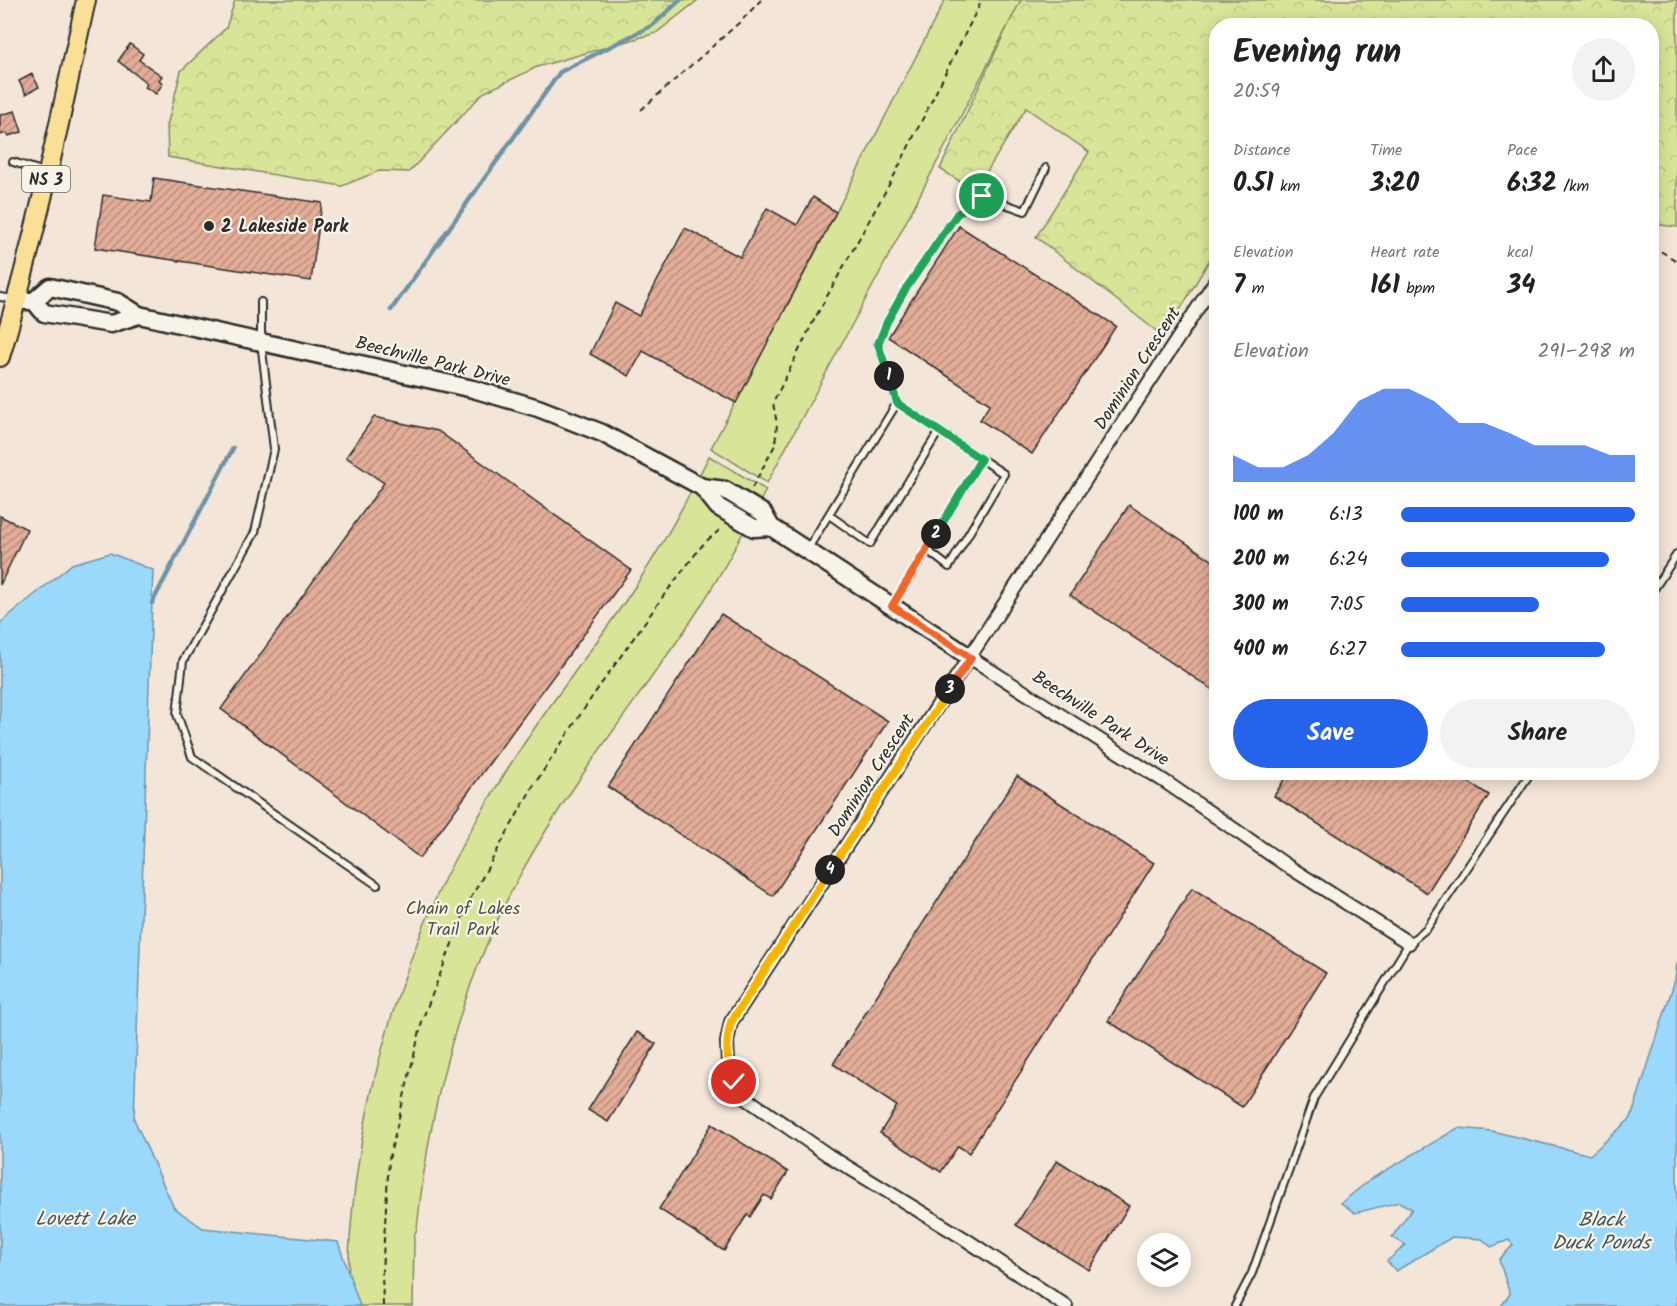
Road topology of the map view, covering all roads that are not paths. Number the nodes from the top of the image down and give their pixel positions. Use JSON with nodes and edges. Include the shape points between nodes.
{"nodes":[{"id":1,"x":87,"y":0,"type":"edge"},
{"id":2,"x":14,"y":162,"type":"dead end"},
{"id":3,"x":1046,"y":168,"type":"dead end"},
{"id":4,"x":48,"y":173,"type":"junction"},
{"id":5,"x":1209,"y":291,"type":"edge"},
{"id":6,"x":17,"y":299,"type":"edge"},
{"id":7,"x":261,"y":302,"type":"dead end"},
{"id":8,"x":139,"y":315,"type":"junction"},
{"id":9,"x":261,"y":342,"type":"junction"},
{"id":10,"x":0,"y":357,"type":"edge"},
{"id":11,"x":897,"y":403,"type":"junction"},
{"id":12,"x":939,"y":431,"type":"junction"},
{"id":13,"x":981,"y":459,"type":"junction"},
{"id":14,"x":702,"y":487,"type":"junction"},
{"id":15,"x":829,"y":515,"type":"junction"},
{"id":16,"x":771,"y":527,"type":"junction"},
{"id":17,"x":806,"y":550,"type":"junction"},
{"id":18,"x":927,"y":550,"type":"junction"},
{"id":19,"x":1677,"y":554,"type":"edge"},
{"id":20,"x":1659,"y":581,"type":"edge"},
{"id":21,"x":892,"y":606,"type":"junction"},
{"id":22,"x":971,"y":658,"type":"junction"},
{"id":23,"x":1527,"y":780,"type":"edge"},
{"id":24,"x":377,"y":885,"type":"dead end"},
{"id":25,"x":1409,"y":943,"type":"junction"},
{"id":26,"x":1066,"y":1306,"type":"edge"},
{"id":27,"x":1234,"y":1306,"type":"edge"}],
"edges":[{"from":1,"to":4,"type":"main road","number":"NS 3"},
{"from":2,"to":4,"type":"lane"},
{"from":3,"to":11,"type":"lane","via":[[1025,211],[982,196],[957,214],[905,290],[878,344]]},
{"from":4,"to":6,"type":"main road","number":"NS 3"},
{"from":5,"to":22,"type":"street","name":"Dominion Crescent"},
{"from":6,"to":8,"type":"street","name":"Beechville Park Drive","via":[[44,313],[111,324]]},
{"from":6,"to":8,"type":"street","name":"Beechville Park Drive","via":[[50,287],[118,302]]},
{"from":6,"to":10,"type":"main road","number":"NS 3"},
{"from":7,"to":9,"type":"lane"},
{"from":8,"to":9,"type":"street","name":"Beechville Park Drive"},
{"from":9,"to":14,"type":"street","name":"Beechville Park Drive","via":[[473,389],[538,408],[602,432]]},
{"from":9,"to":24,"type":"lane","via":[[274,449],[255,532],[183,661],[177,714],[192,757]]},
{"from":11,"to":12,"type":"lane"},
{"from":11,"to":15,"type":"lane"},
{"from":12,"to":13,"type":"lane"},
{"from":12,"to":15,"type":"lane","via":[[870,544]]},
{"from":13,"to":18,"type":"lane"},
{"from":13,"to":18,"type":"lane","via":[[1004,474],[950,567]]},
{"from":14,"to":16,"type":"street","name":"Beechville Park Drive","via":[[725,490],[744,501],[763,513]]},
{"from":14,"to":16,"type":"street","name":"Beechville Park Drive","via":[[717,507],[754,528]]},
{"from":15,"to":17,"type":"lane"},
{"from":16,"to":17,"type":"street","name":"Beechville Park Drive"},
{"from":17,"to":21,"type":"street","name":"Beechville Park Drive"},
{"from":18,"to":21,"type":"lane"},
{"from":19,"to":20,"type":"lane"},
{"from":21,"to":22,"type":"street","name":"Beechville Park Drive"},
{"from":22,"to":25,"type":"street","name":"Beechville Park Drive"},
{"from":22,"to":26,"type":"street","name":"Dominion Crescent","via":[[731,1022],[727,1054],[730,1071],[743,1096],[828,1155]]},
{"from":23,"to":25,"type":"lane","via":[[1427,928]]},
{"from":25,"to":27,"type":"lane","via":[[1314,1098],[1252,1273]]}]}
